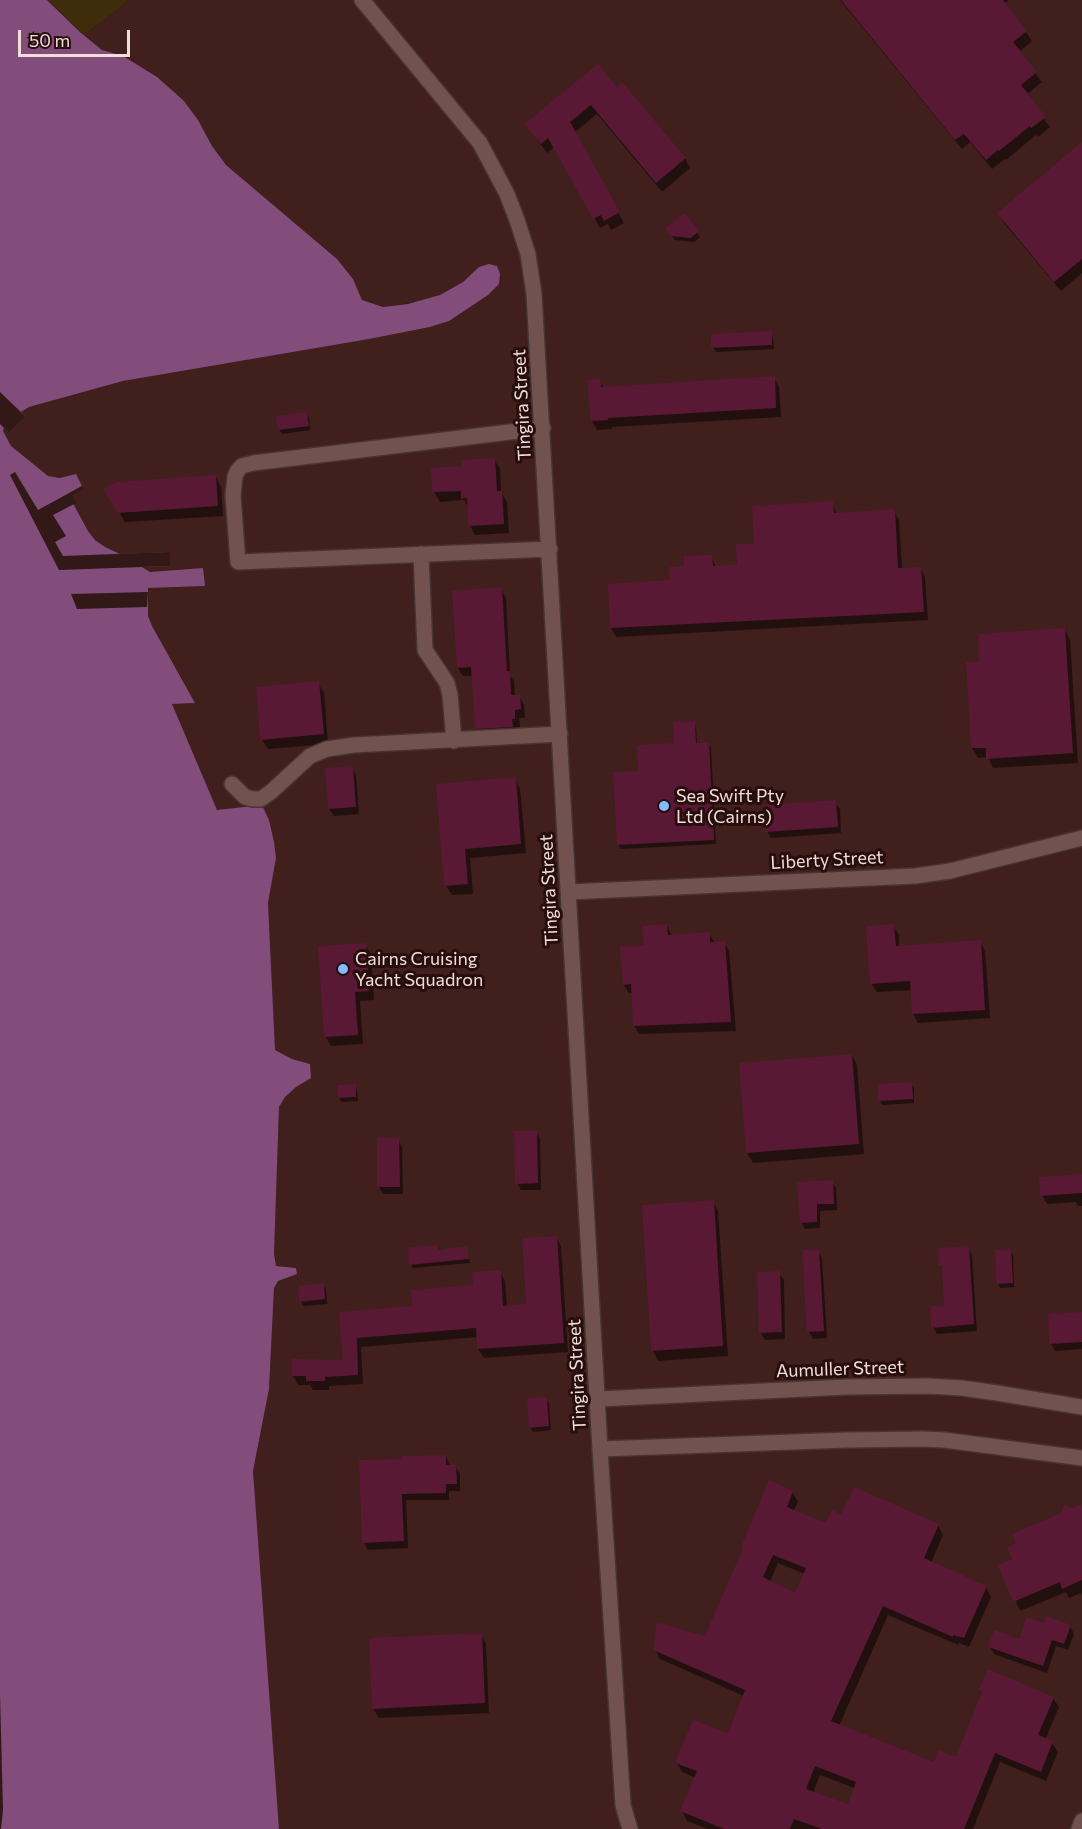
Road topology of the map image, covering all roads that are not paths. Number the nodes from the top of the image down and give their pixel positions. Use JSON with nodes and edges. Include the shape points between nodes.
{"nodes":[{"id":1,"x":363,"y":0,"type":"edge"},
{"id":2,"x":543,"y":428,"type":"junction"},
{"id":3,"x":550,"y":549,"type":"junction"},
{"id":4,"x":422,"y":554,"type":"junction"},
{"id":5,"x":560,"y":734,"type":"junction"},
{"id":6,"x":454,"y":741,"type":"junction"},
{"id":7,"x":232,"y":784,"type":"dead end"},
{"id":8,"x":1082,"y":838,"type":"edge"},
{"id":9,"x":569,"y":892,"type":"junction"},
{"id":10,"x":598,"y":1399,"type":"junction"},
{"id":11,"x":1082,"y":1407,"type":"edge"},
{"id":12,"x":600,"y":1449,"type":"junction"},
{"id":13,"x":1082,"y":1458,"type":"edge"},
{"id":14,"x":1082,"y":1821,"type":"edge"},
{"id":15,"x":630,"y":1829,"type":"edge"},
{"id":16,"x":1079,"y":1829,"type":"edge"}],
"edges":[{"from":1,"to":2,"type":"street","name":"Tingira Street","via":[[480,143],[507,194],[528,254]]},
{"from":2,"to":3,"type":"street","name":"Tingira Street"},
{"from":2,"to":4,"type":"street","via":[[253,463],[242,466],[236,476],[233,496],[238,562]]},
{"from":3,"to":4,"type":"street"},
{"from":3,"to":5,"type":"street","name":"Tingira Street"},
{"from":4,"to":6,"type":"street","via":[[425,650],[447,683]]},
{"from":5,"to":6,"type":"street"},
{"from":5,"to":9,"type":"street","name":"Tingira Street"},
{"from":6,"to":7,"type":"street","via":[[327,748],[310,756],[261,799],[245,797]]},
{"from":8,"to":9,"type":"street","name":"Liberty Street","via":[[915,876]]},
{"from":9,"to":10,"type":"street","name":"Tingira Street"},
{"from":10,"to":11,"type":"street","name":"Aumuller Street","via":[[928,1386],[974,1389]]},
{"from":10,"to":12,"type":"street","name":"Tingira Street"},
{"from":12,"to":13,"type":"street","via":[[923,1439]]},
{"from":12,"to":15,"type":"street","name":"Tingira Street","via":[[623,1805]]},
{"from":14,"to":16,"type":"street"}]}
